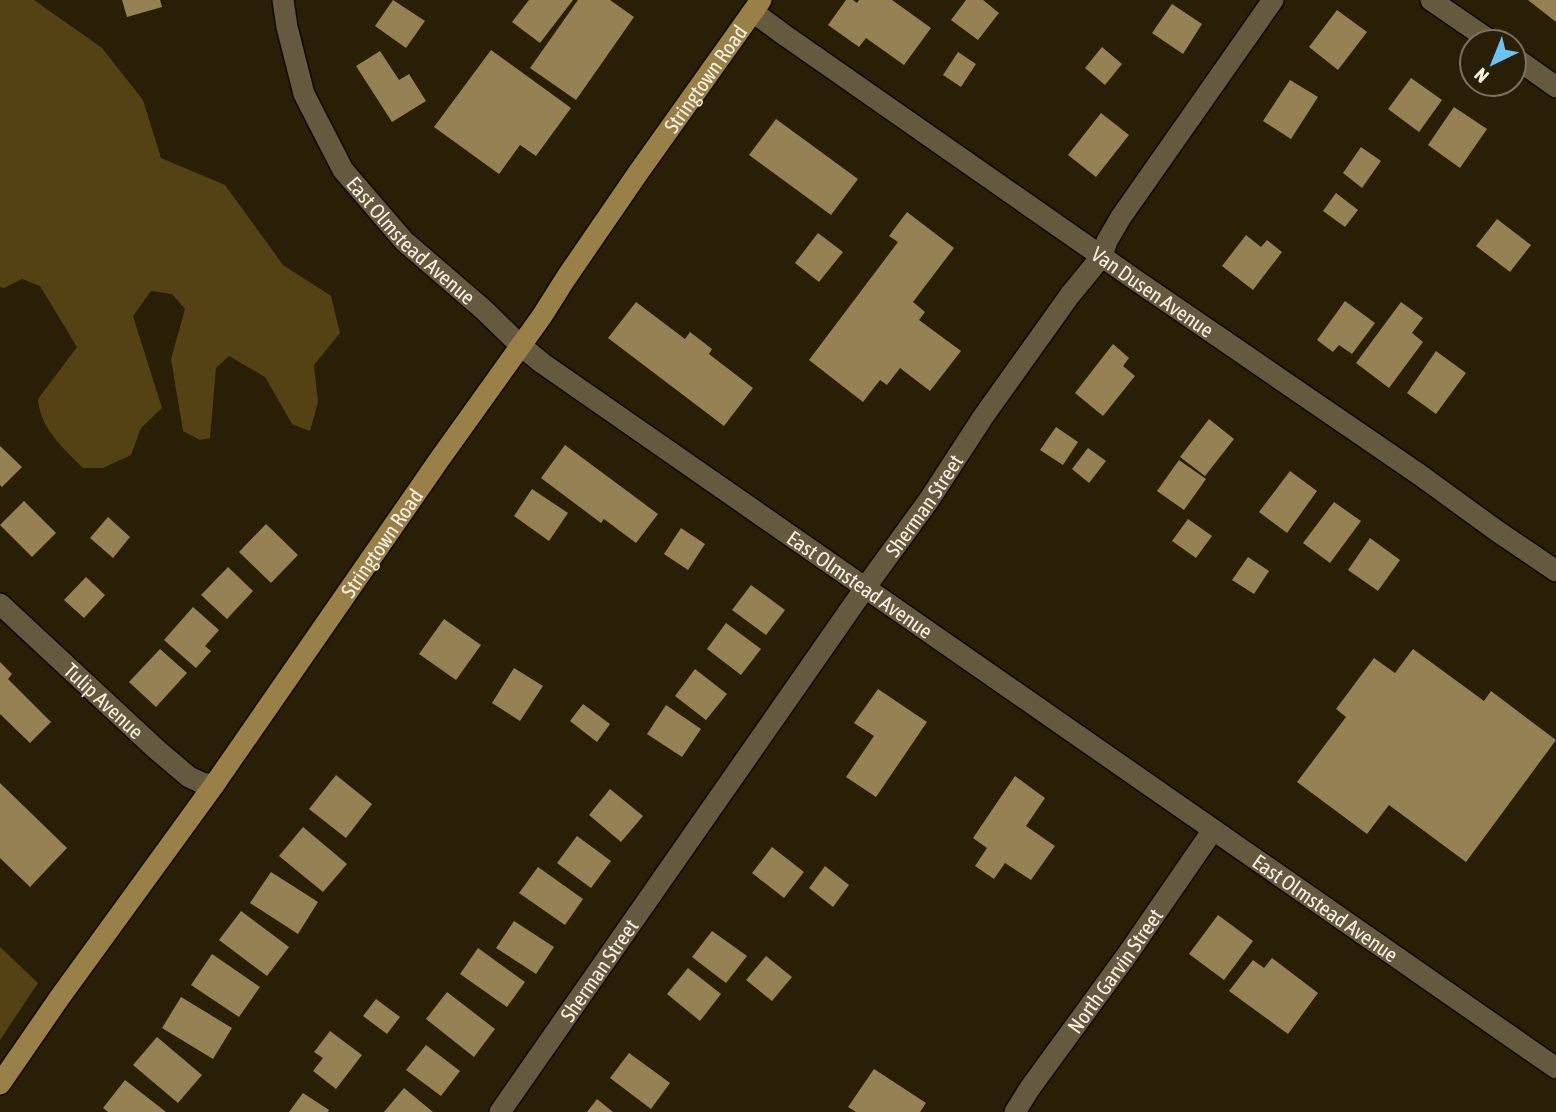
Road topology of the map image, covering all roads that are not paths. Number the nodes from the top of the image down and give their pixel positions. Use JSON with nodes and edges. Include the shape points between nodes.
{"nodes":[{"id":1,"x":283,"y":0,"type":"edge"},
{"id":2,"x":1273,"y":0,"type":"edge"},
{"id":3,"x":1431,"y":0,"type":"edge"},
{"id":4,"x":757,"y":6,"type":"edge"},
{"id":5,"x":1472,"y":28,"type":"edge"},
{"id":6,"x":1528,"y":67,"type":"edge"},
{"id":7,"x":1556,"y":87,"type":"edge"},
{"id":8,"x":1102,"y":256,"type":"junction"},
{"id":9,"x":520,"y":345,"type":"junction"},
{"id":10,"x":1556,"y":571,"type":"edge"},
{"id":11,"x":865,"y":588,"type":"junction"},
{"id":12,"x":0,"y":604,"type":"edge"},
{"id":13,"x":214,"y":785,"type":"junction"},
{"id":14,"x":1213,"y":830,"type":"junction"},
{"id":15,"x":1556,"y":1068,"type":"edge"},
{"id":16,"x":0,"y":1084,"type":"edge"},
{"id":17,"x":500,"y":1112,"type":"edge"},
{"id":18,"x":1015,"y":1112,"type":"edge"}],
"edges":[{"from":1,"to":9,"type":"street","name":"East Olmstead Avenue","via":[[304,94],[342,170],[404,240]]},
{"from":2,"to":8,"type":"street","name":"Sherman Street","via":[[1121,217]]},
{"from":3,"to":5,"type":"street"},
{"from":4,"to":8,"type":"street","name":"Van Dusen Avenue","via":[[783,34]]},
{"from":4,"to":9,"type":"main road","name":"Stringtown Road"},
{"from":6,"to":7,"type":"street"},
{"from":8,"to":10,"type":"street","name":"Van Dusen Avenue"},
{"from":8,"to":11,"type":"street","name":"Sherman Street"},
{"from":9,"to":11,"type":"street","name":"East Olmstead Avenue"},
{"from":9,"to":13,"type":"main road","name":"Stringtown Road"},
{"from":11,"to":14,"type":"street","name":"East Olmstead Avenue"},
{"from":11,"to":17,"type":"street","name":"Sherman Street"},
{"from":12,"to":13,"type":"street","name":"Tulip Avenue","via":[[189,777]]},
{"from":13,"to":16,"type":"main road","name":"Stringtown Road"},
{"from":14,"to":15,"type":"street","name":"East Olmstead Avenue"},
{"from":14,"to":18,"type":"street","name":"North Garvin Street"}]}
